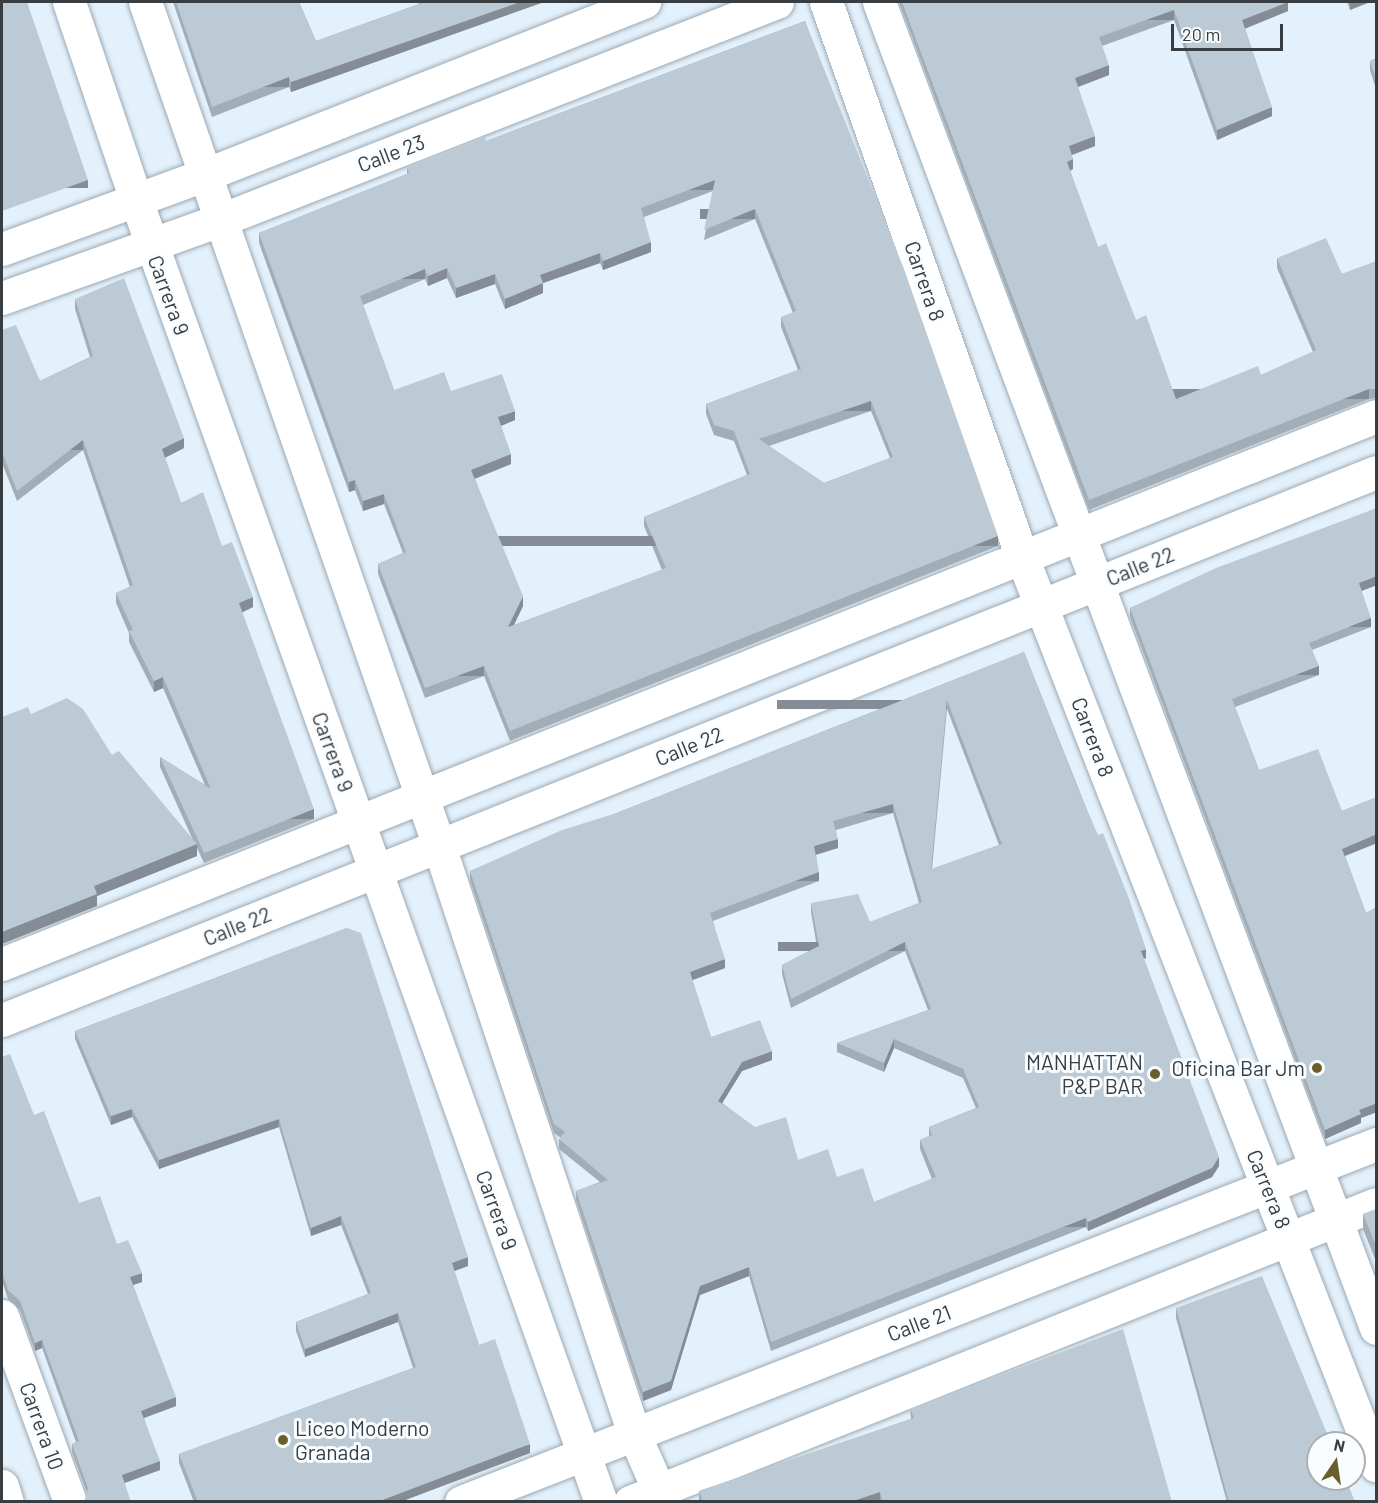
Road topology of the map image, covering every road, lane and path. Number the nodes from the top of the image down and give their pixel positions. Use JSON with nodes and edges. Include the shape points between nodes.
{"nodes":[{"id":1,"x":69,"y":2,"type":"edge"},
{"id":2,"x":145,"y":2,"type":"edge"},
{"id":3,"x":644,"y":2,"type":"edge"},
{"id":4,"x":777,"y":2,"type":"edge"},
{"id":5,"x":826,"y":2,"type":"edge"},
{"id":6,"x":879,"y":2,"type":"edge"},
{"id":7,"x":207,"y":174,"type":"junction"},
{"id":8,"x":136,"y":200,"type":"junction"},
{"id":9,"x":223,"y":219,"type":"junction"},
{"id":10,"x":152,"y":245,"type":"junction"},
{"id":11,"x":2,"y":249,"type":"edge"},
{"id":12,"x":2,"y":298,"type":"edge"},
{"id":13,"x":1377,"y":416,"type":"edge"},
{"id":14,"x":1377,"y":472,"type":"edge"},
{"id":15,"x":1078,"y":535,"type":"junction"},
{"id":16,"x":1022,"y":557,"type":"junction"},
{"id":17,"x":1099,"y":583,"type":"junction"},
{"id":18,"x":1042,"y":606,"type":"junction"},
{"id":19,"x":422,"y":797,"type":"junction"},
{"id":20,"x":358,"y":822,"type":"junction"},
{"id":21,"x":439,"y":846,"type":"junction"},
{"id":22,"x":376,"y":871,"type":"junction"},
{"id":23,"x":2,"y":964,"type":"edge"},
{"id":24,"x":2,"y":1020,"type":"edge"},
{"id":25,"x":1377,"y":1144,"type":"edge"},
{"id":26,"x":1314,"y":1168,"type":"junction"},
{"id":27,"x":1267,"y":1187,"type":"junction"},
{"id":28,"x":1377,"y":1204,"type":"edge"},
{"id":29,"x":1335,"y":1221,"type":"junction"},
{"id":30,"x":1289,"y":1239,"type":"junction"},
{"id":31,"x":2,"y":1316,"type":"edge"},
{"id":32,"x":1377,"y":1328,"type":"edge"},
{"id":33,"x":634,"y":1434,"type":"junction"},
{"id":34,"x":584,"y":1454,"type":"junction"},
{"id":35,"x":1377,"y":1466,"type":"edge"},
{"id":36,"x":2,"y":1486,"type":"edge"},
{"id":37,"x":662,"y":1496,"type":"edge"},
{"id":38,"x":7,"y":1502,"type":"edge"},
{"id":39,"x":70,"y":1502,"type":"edge"},
{"id":40,"x":461,"y":1502,"type":"edge"},
{"id":41,"x":602,"y":1502,"type":"edge"},
{"id":42,"x":630,"y":1502,"type":"edge"}],
"edges":[{"from":1,"to":8,"type":"street","name":"Carrera 9"},
{"from":2,"to":7,"type":"street"},
{"from":3,"to":7,"type":"street"},
{"from":4,"to":9,"type":"street","name":"Calle 23"},
{"from":5,"to":16,"type":"street","name":"Carrera 8"},
{"from":6,"to":15,"type":"street"},
{"from":7,"to":8,"type":"street"},
{"from":7,"to":9,"type":"street"},
{"from":8,"to":10,"type":"street","name":"Carrera 9"},
{"from":8,"to":11,"type":"street"},
{"from":9,"to":10,"type":"street","name":"Calle 23"},
{"from":9,"to":19,"type":"street"},
{"from":10,"to":12,"type":"street","name":"Calle 23"},
{"from":10,"to":20,"type":"street","name":"Carrera 9"},
{"from":13,"to":15,"type":"street"},
{"from":14,"to":17,"type":"street","name":"Calle 22"},
{"from":15,"to":16,"type":"street"},
{"from":15,"to":17,"type":"street"},
{"from":16,"to":18,"type":"street","name":"Carrera 8"},
{"from":16,"to":19,"type":"street"},
{"from":17,"to":18,"type":"street","name":"Calle 22"},
{"from":17,"to":26,"type":"street"},
{"from":18,"to":21,"type":"street","name":"Calle 22"},
{"from":18,"to":27,"type":"street","name":"Carrera 8"},
{"from":19,"to":20,"type":"street"},
{"from":19,"to":21,"type":"street"},
{"from":20,"to":22,"type":"street","name":"Carrera 9"},
{"from":20,"to":23,"type":"street"},
{"from":21,"to":22,"type":"street","name":"Calle 22"},
{"from":21,"to":33,"type":"street"},
{"from":22,"to":24,"type":"street","name":"Calle 22"},
{"from":22,"to":34,"type":"street","name":"Carrera 9"},
{"from":25,"to":26,"type":"street","name":"Calle 21"},
{"from":26,"to":27,"type":"street","name":"Calle 21"},
{"from":26,"to":29,"type":"street"},
{"from":27,"to":30,"type":"street","name":"Carrera 8"},
{"from":27,"to":33,"type":"street","name":"Calle 21"},
{"from":28,"to":29,"type":"street"},
{"from":29,"to":30,"type":"street"},
{"from":29,"to":32,"type":"street"},
{"from":30,"to":35,"type":"street","name":"Carrera 8"},
{"from":30,"to":37,"type":"street"},
{"from":31,"to":39,"type":"street","name":"Carrera 10"},
{"from":33,"to":34,"type":"street","name":"Calle 21"},
{"from":33,"to":37,"type":"street"},
{"from":34,"to":40,"type":"street","name":"Calle 21"},
{"from":34,"to":41,"type":"street","name":"Carrera 9"},
{"from":36,"to":38,"type":"street"},
{"from":37,"to":42,"type":"street"}]}
